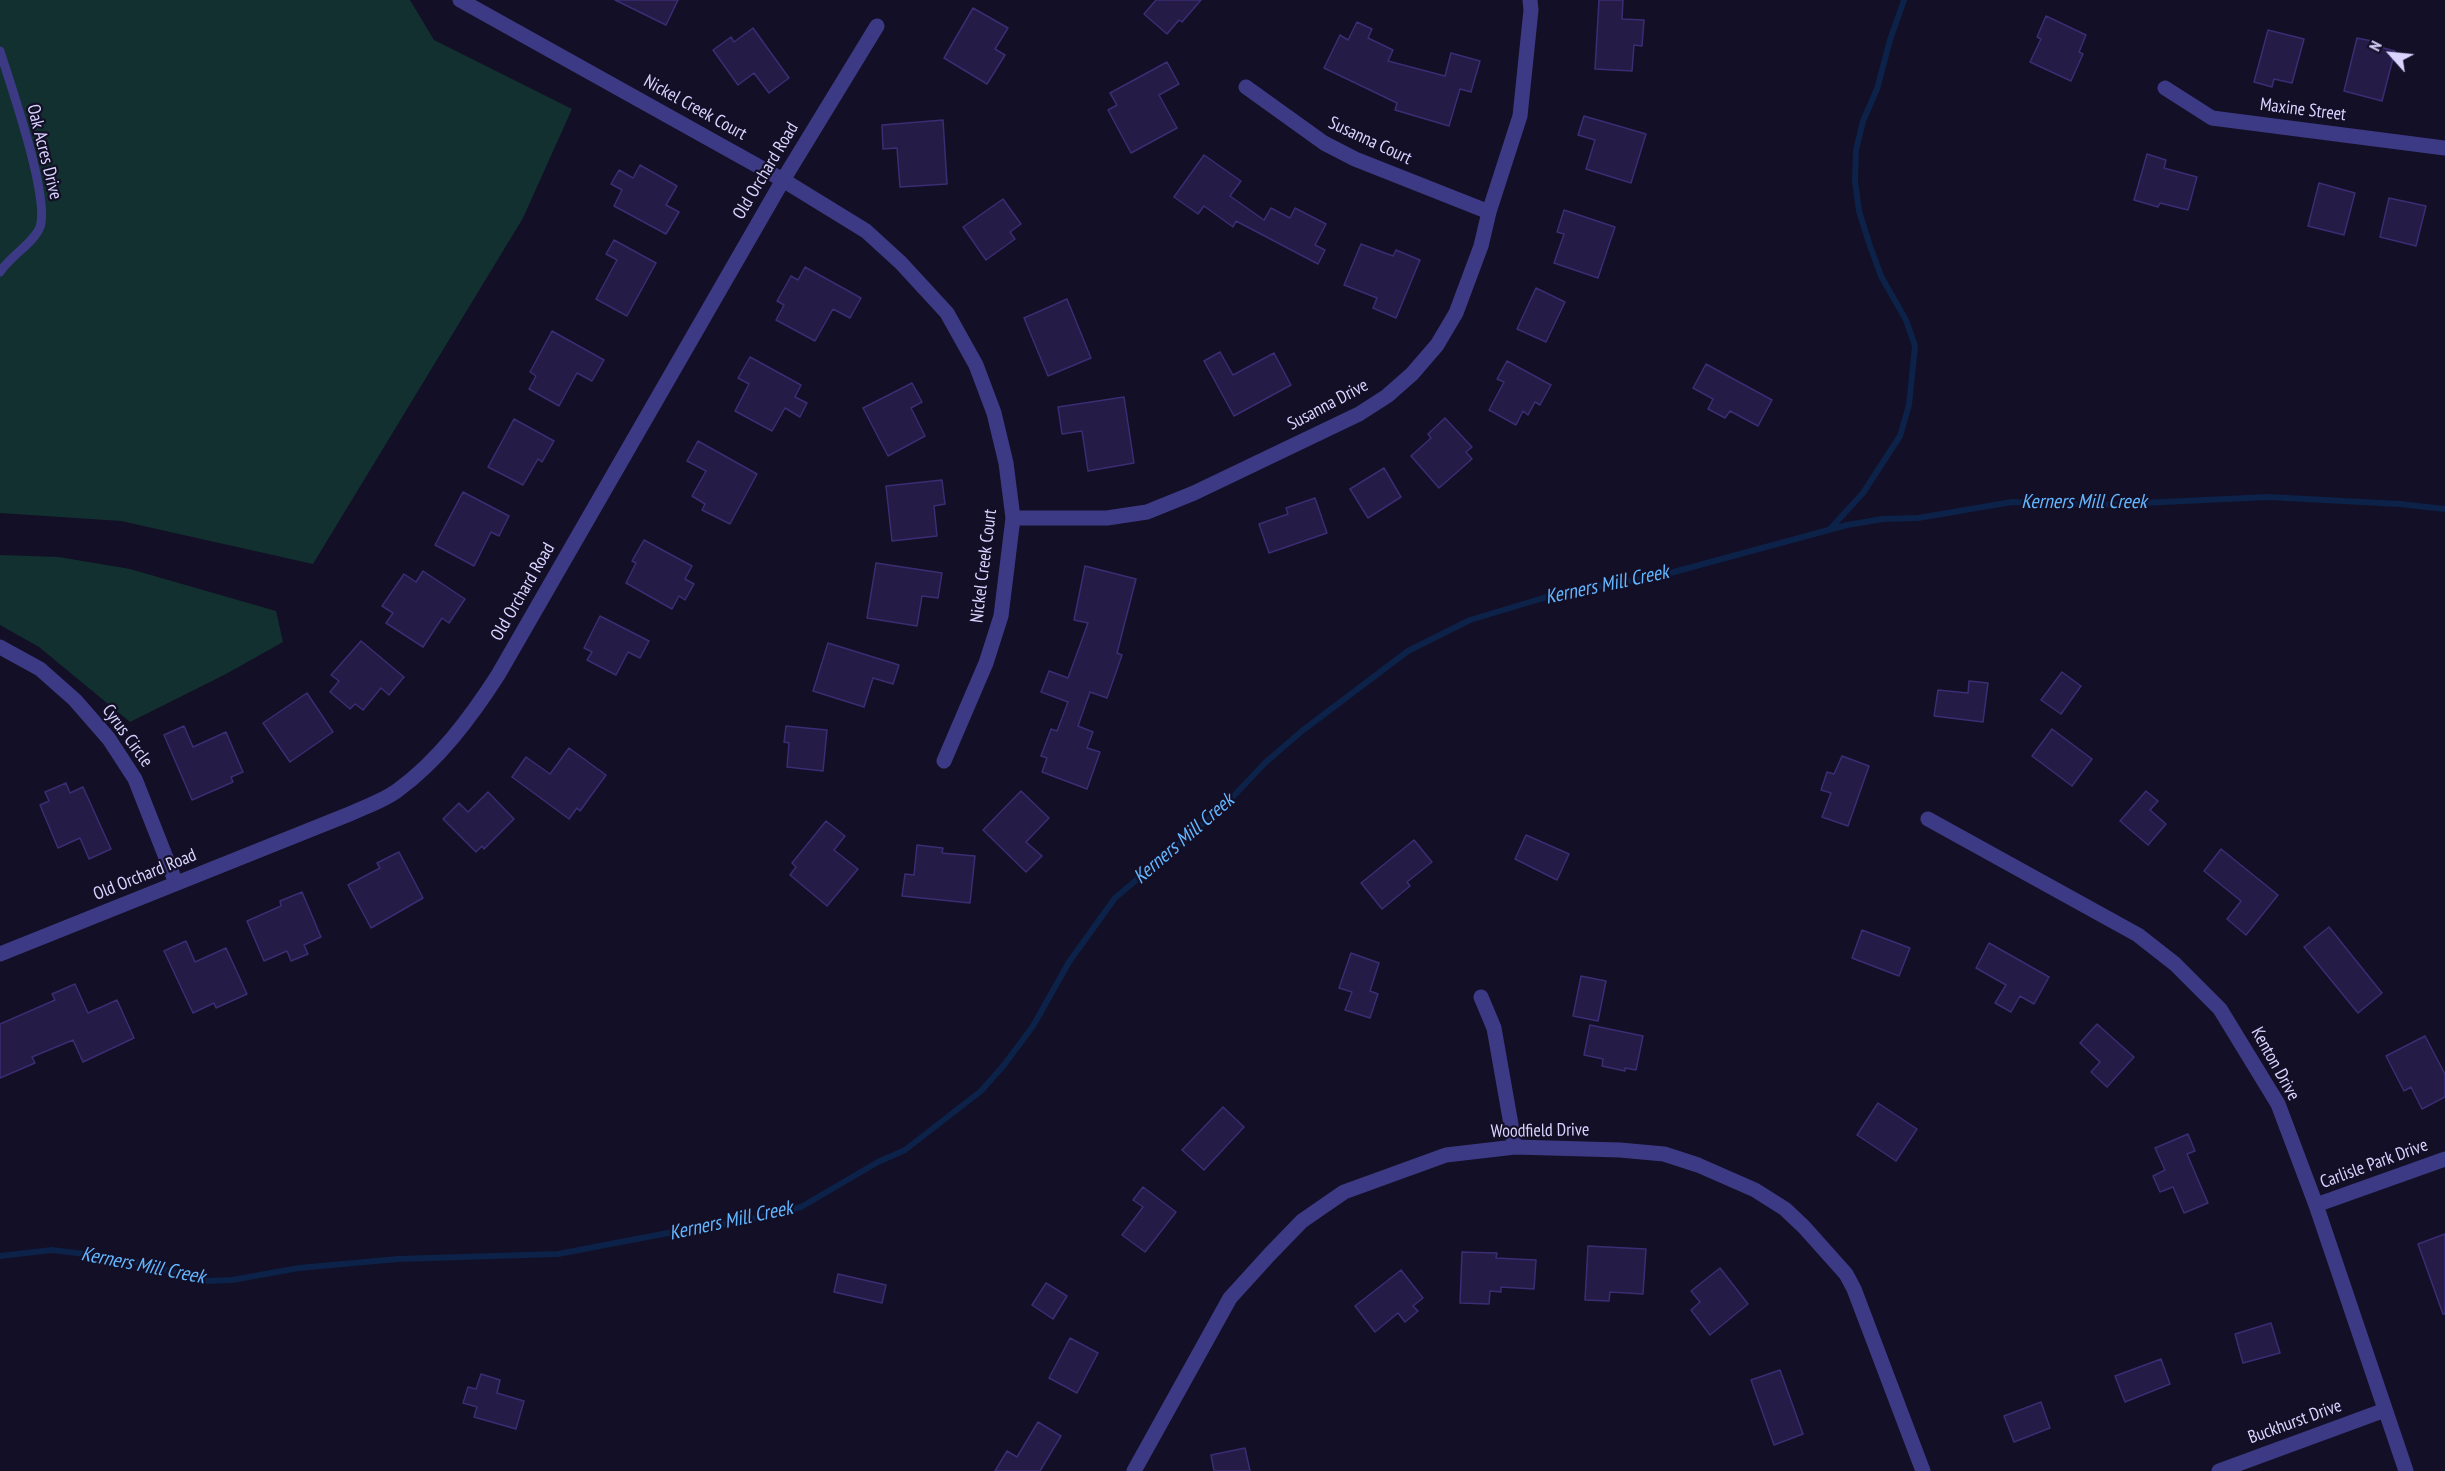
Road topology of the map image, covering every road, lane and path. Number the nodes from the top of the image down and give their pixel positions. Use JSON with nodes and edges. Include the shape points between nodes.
{"nodes":[{"id":1,"x":460,"y":0,"type":"edge"},
{"id":2,"x":1530,"y":0,"type":"edge"},
{"id":3,"x":877,"y":26,"type":"dead end"},
{"id":4,"x":0,"y":51,"type":"edge"},
{"id":5,"x":1246,"y":87,"type":"dead end"},
{"id":6,"x":2164,"y":88,"type":"dead end"},
{"id":7,"x":2445,"y":148,"type":"edge"},
{"id":8,"x":783,"y":180,"type":"junction"},
{"id":9,"x":1489,"y":212,"type":"junction"},
{"id":10,"x":0,"y":272,"type":"edge"},
{"id":11,"x":1012,"y":518,"type":"junction"},
{"id":12,"x":0,"y":647,"type":"edge"},
{"id":13,"x":944,"y":762,"type":"dead end"},
{"id":14,"x":1928,"y":819,"type":"dead end"},
{"id":15,"x":176,"y":883,"type":"junction"},
{"id":16,"x":0,"y":954,"type":"edge"},
{"id":17,"x":1481,"y":997,"type":"dead end"},
{"id":18,"x":1515,"y":1147,"type":"junction"},
{"id":19,"x":2445,"y":1159,"type":"edge"},
{"id":20,"x":2316,"y":1205,"type":"junction"},
{"id":21,"x":2385,"y":1410,"type":"junction"},
{"id":22,"x":1134,"y":1471,"type":"edge"},
{"id":23,"x":1923,"y":1471,"type":"edge"},
{"id":24,"x":2219,"y":1471,"type":"edge"},
{"id":25,"x":2406,"y":1471,"type":"edge"}],
"edges":[{"from":1,"to":8,"type":"street","name":"Nickel Creek Court"},
{"from":2,"to":9,"type":"street","name":"Susanna Drive","via":[[1520,116]]},
{"from":3,"to":8,"type":"street","name":"Old Orchard Road"},
{"from":4,"to":10,"type":"lane","name":"Oak Acres Drive","via":[[43,211],[39,230]]},
{"from":5,"to":9,"type":"street","name":"Susanna Court","via":[[1324,144]]},
{"from":6,"to":7,"type":"street","name":"Maxine Street","via":[[2212,118]]},
{"from":8,"to":11,"type":"street","name":"Nickel Creek Court","via":[[866,231],[947,313],[976,365],[994,412],[1006,463]]},
{"from":8,"to":15,"type":"street","name":"Old Orchard Road","via":[[472,715],[397,791],[352,813]]},
{"from":9,"to":11,"type":"street","name":"Susanna Drive","via":[[1456,313],[1437,345],[1388,396],[1359,414],[1147,512],[1107,518]]},
{"from":11,"to":13,"type":"street","name":"Nickel Creek Court","via":[[1001,616],[986,663]]},
{"from":12,"to":15,"type":"street","name":"Cyrus Circle","via":[[40,669],[75,700],[109,739],[135,780]]},
{"from":14,"to":20,"type":"street","name":"Kenton Drive","via":[[2138,935],[2175,964],[2220,1009],[2246,1049],[2278,1104]]},
{"from":15,"to":16,"type":"street","name":"Old Orchard Road"},
{"from":17,"to":18,"type":"street","via":[[1494,1028]]},
{"from":18,"to":22,"type":"street","name":"Woodfield Drive","via":[[1446,1155],[1344,1192],[1302,1221],[1230,1298]]},
{"from":18,"to":23,"type":"street","name":"Woodfield Drive","via":[[1664,1154],[1755,1190],[1785,1209],[1832,1258],[1854,1289]]},
{"from":19,"to":20,"type":"street","name":"Carlisle Park Drive"},
{"from":20,"to":21,"type":"street","name":"Kenton Drive"},
{"from":21,"to":24,"type":"street","name":"Buckhurst Drive"},
{"from":21,"to":25,"type":"street","name":"Kenton Drive"}]}
